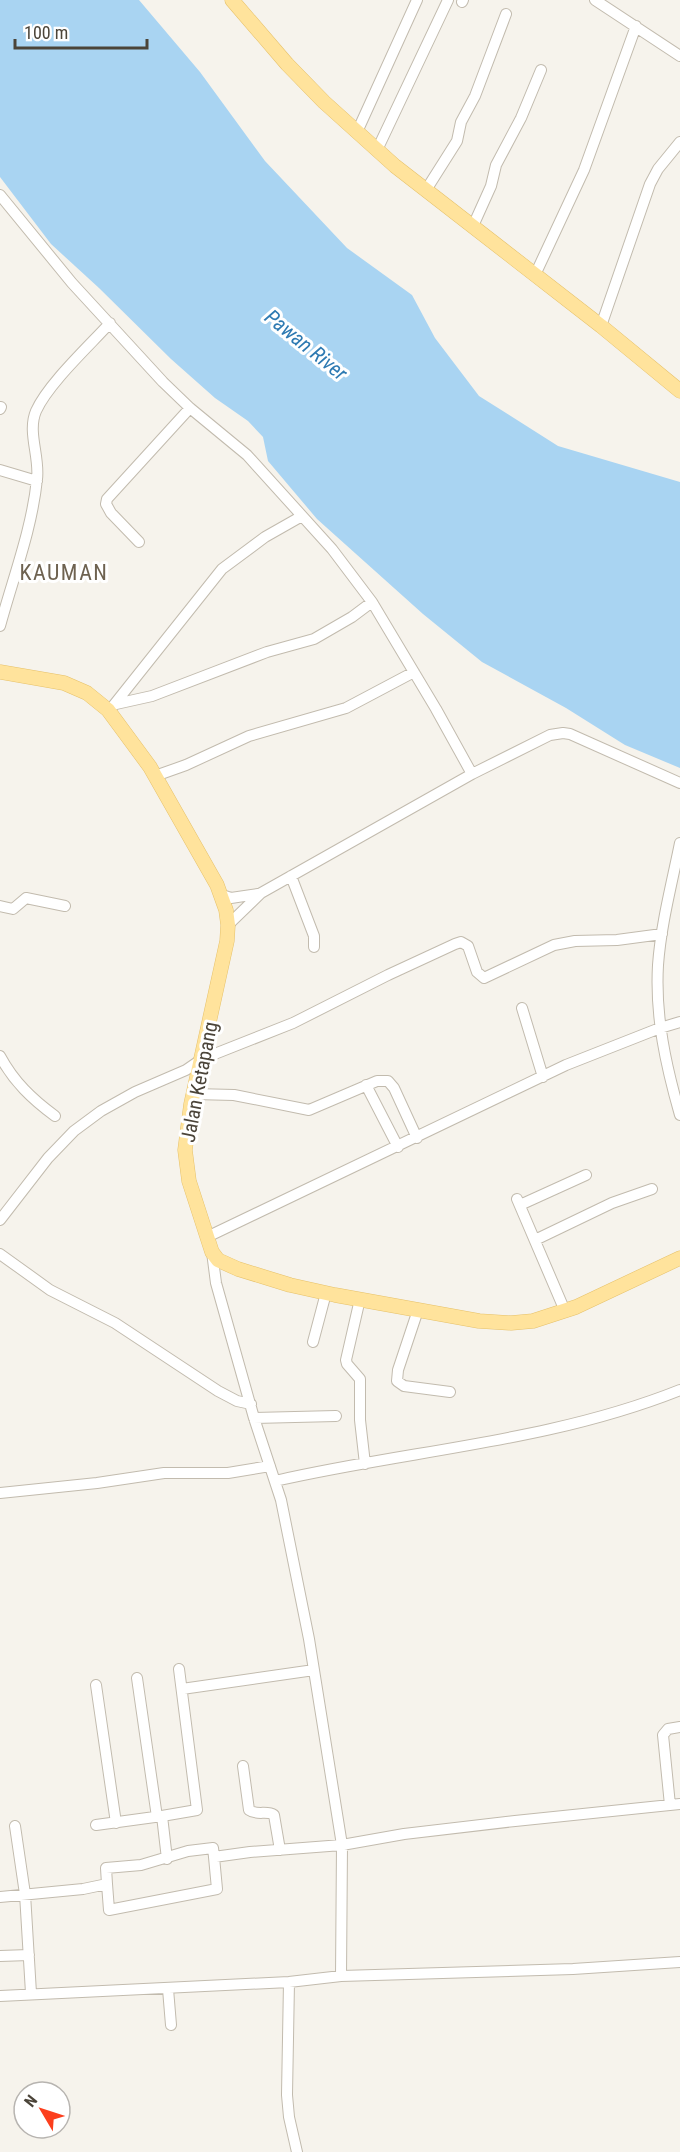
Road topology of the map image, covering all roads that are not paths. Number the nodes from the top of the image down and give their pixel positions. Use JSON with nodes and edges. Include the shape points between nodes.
{"nodes":[{"id":1,"x":232,"y":0,"type":"edge"},
{"id":2,"x":417,"y":0,"type":"edge"},
{"id":3,"x":448,"y":0,"type":"edge"},
{"id":4,"x":595,"y":0,"type":"edge"},
{"id":5,"x":506,"y":14,"type":"dead end"},
{"id":6,"x":636,"y":27,"type":"junction"},
{"id":7,"x":680,"y":56,"type":"edge"},
{"id":8,"x":541,"y":70,"type":"dead end"},
{"id":9,"x":357,"y":132,"type":"junction"},
{"id":10,"x":680,"y":142,"type":"edge"},
{"id":11,"x":377,"y":150,"type":"junction"},
{"id":12,"x":426,"y":190,"type":"junction"},
{"id":13,"x":0,"y":195,"type":"edge"},
{"id":14,"x":472,"y":226,"type":"junction"},
{"id":15,"x":535,"y":275,"type":"junction"},
{"id":16,"x":110,"y":323,"type":"junction"},
{"id":17,"x":601,"y":326,"type":"junction"},
{"id":18,"x":678,"y":387,"type":"edge"},
{"id":19,"x":190,"y":408,"type":"junction"},
{"id":20,"x":0,"y":470,"type":"edge"},
{"id":21,"x":37,"y":481,"type":"junction"},
{"id":22,"x":302,"y":516,"type":"junction"},
{"id":23,"x":139,"y":542,"type":"dead end"},
{"id":24,"x":372,"y":602,"type":"junction"},
{"id":25,"x":0,"y":626,"type":"edge"},
{"id":26,"x":0,"y":672,"type":"edge"},
{"id":27,"x":414,"y":672,"type":"junction"},
{"id":28,"x":112,"y":707,"type":"junction"},
{"id":29,"x":472,"y":774,"type":"junction"},
{"id":30,"x":155,"y":776,"type":"junction"},
{"id":31,"x":680,"y":783,"type":"edge"},
{"id":32,"x":680,"y":843,"type":"edge"},
{"id":33,"x":291,"y":876,"type":"junction"},
{"id":34,"x":261,"y":893,"type":"junction"},
{"id":35,"x":222,"y":896,"type":"junction"},
{"id":36,"x":0,"y":906,"type":"edge"},
{"id":37,"x":65,"y":906,"type":"dead end"},
{"id":38,"x":228,"y":925,"type":"junction"},
{"id":39,"x":662,"y":934,"type":"junction"},
{"id":40,"x":314,"y":947,"type":"dead end"},
{"id":41,"x":522,"y":1008,"type":"dead end"},
{"id":42,"x":680,"y":1022,"type":"edge"},
{"id":43,"x":660,"y":1028,"type":"junction"},
{"id":44,"x":0,"y":1056,"type":"edge"},
{"id":45,"x":202,"y":1059,"type":"junction"},
{"id":46,"x":543,"y":1077,"type":"junction"},
{"id":47,"x":366,"y":1085,"type":"junction"},
{"id":48,"x":194,"y":1094,"type":"junction"},
{"id":49,"x":680,"y":1115,"type":"edge"},
{"id":50,"x":55,"y":1116,"type":"dead end"},
{"id":51,"x":417,"y":1138,"type":"junction"},
{"id":52,"x":398,"y":1147,"type":"junction"},
{"id":53,"x":586,"y":1175,"type":"dead end"},
{"id":54,"x":652,"y":1189,"type":"dead end"},
{"id":55,"x":0,"y":1220,"type":"edge"},
{"id":56,"x":207,"y":1237,"type":"junction"},
{"id":57,"x":535,"y":1240,"type":"junction"},
{"id":58,"x":212,"y":1252,"type":"junction"},
{"id":59,"x":0,"y":1254,"type":"edge"},
{"id":60,"x":680,"y":1258,"type":"edge"},
{"id":61,"x":326,"y":1293,"type":"junction"},
{"id":62,"x":360,"y":1299,"type":"junction"},
{"id":63,"x":418,"y":1310,"type":"junction"},
{"id":64,"x":565,"y":1311,"type":"junction"},
{"id":65,"x":313,"y":1342,"type":"dead end"},
{"id":66,"x":680,"y":1390,"type":"edge"},
{"id":67,"x":450,"y":1392,"type":"dead end"},
{"id":68,"x":250,"y":1404,"type":"junction"},
{"id":69,"x":336,"y":1416,"type":"dead end"},
{"id":70,"x":254,"y":1418,"type":"junction"},
{"id":71,"x":365,"y":1464,"type":"junction"},
{"id":72,"x":270,"y":1466,"type":"junction"},
{"id":73,"x":275,"y":1481,"type":"junction"},
{"id":74,"x":0,"y":1493,"type":"edge"},
{"id":75,"x":179,"y":1669,"type":"dead end"},
{"id":76,"x":314,"y":1670,"type":"junction"},
{"id":77,"x":137,"y":1677,"type":"dead end"},
{"id":78,"x":96,"y":1685,"type":"dead end"},
{"id":79,"x":182,"y":1689,"type":"junction"},
{"id":80,"x":680,"y":1727,"type":"edge"},
{"id":81,"x":243,"y":1766,"type":"dead end"},
{"id":82,"x":675,"y":1805,"type":"edge"},
{"id":83,"x":160,"y":1817,"type":"junction"},
{"id":84,"x":116,"y":1823,"type":"junction"},
{"id":85,"x":96,"y":1825,"type":"dead end"},
{"id":86,"x":15,"y":1826,"type":"dead end"},
{"id":87,"x":342,"y":1845,"type":"junction"},
{"id":88,"x":280,"y":1850,"type":"junction"},
{"id":89,"x":214,"y":1857,"type":"junction"},
{"id":90,"x":166,"y":1859,"type":"junction"},
{"id":91,"x":107,"y":1884,"type":"junction"},
{"id":92,"x":25,"y":1894,"type":"junction"},
{"id":93,"x":0,"y":1897,"type":"edge"},
{"id":94,"x":29,"y":1954,"type":"junction"},
{"id":95,"x":0,"y":1956,"type":"edge"},
{"id":96,"x":680,"y":1962,"type":"edge"},
{"id":97,"x":341,"y":1976,"type":"junction"},
{"id":98,"x":290,"y":1982,"type":"junction"},
{"id":99,"x":168,"y":1989,"type":"junction"},
{"id":100,"x":31,"y":1993,"type":"junction"},
{"id":101,"x":0,"y":1996,"type":"edge"},
{"id":102,"x":171,"y":2025,"type":"dead end"},
{"id":103,"x":297,"y":2152,"type":"edge"}],
"edges":[{"from":1,"to":9,"type":"main road","via":[[295,72]]},
{"from":2,"to":9,"type":"street"},
{"from":3,"to":11,"type":"street"},
{"from":4,"to":6,"type":"street"},
{"from":5,"to":12,"type":"street","via":[[461,122],[457,141]]},
{"from":6,"to":7,"type":"street"},
{"from":6,"to":15,"type":"street","via":[[584,170]]},
{"from":8,"to":14,"type":"street"},
{"from":9,"to":11,"type":"main road"},
{"from":10,"to":17,"type":"street","via":[[650,184]]},
{"from":11,"to":12,"type":"main road"},
{"from":12,"to":14,"type":"main road"},
{"from":13,"to":16,"type":"street"},
{"from":14,"to":15,"type":"main road"},
{"from":15,"to":17,"type":"main road"},
{"from":16,"to":19,"type":"street"},
{"from":16,"to":21,"type":"street","via":[[52,387],[36,411],[33,426]]},
{"from":17,"to":18,"type":"main road"},
{"from":19,"to":22,"type":"street","via":[[247,454]]},
{"from":19,"to":23,"type":"street","via":[[107,499],[111,513]]},
{"from":20,"to":21,"type":"street"},
{"from":21,"to":25,"type":"street"},
{"from":22,"to":24,"type":"street"},
{"from":22,"to":28,"type":"street","via":[[222,569]]},
{"from":24,"to":27,"type":"street"},
{"from":24,"to":28,"type":"street","via":[[314,639]]},
{"from":26,"to":28,"type":"main road","name":"Jalan Ketapang","via":[[64,683]]},
{"from":27,"to":29,"type":"street"},
{"from":27,"to":30,"type":"street","via":[[346,708],[249,736]]},
{"from":28,"to":30,"type":"main road","name":"Jalan Ketapang"},
{"from":29,"to":31,"type":"street","via":[[550,735],[563,733]]},
{"from":29,"to":33,"type":"street"},
{"from":30,"to":35,"type":"main road","name":"Jalan Ketapang"},
{"from":32,"to":39,"type":"street"},
{"from":33,"to":34,"type":"street"},
{"from":33,"to":40,"type":"street","via":[[314,936]]},
{"from":34,"to":35,"type":"street"},
{"from":34,"to":38,"type":"street"},
{"from":35,"to":38,"type":"main road","name":"Jalan Ketapang"},
{"from":36,"to":37,"type":"street","via":[[13,909],[27,898]]},
{"from":38,"to":45,"type":"main road","name":"Jalan Ketapang"},
{"from":39,"to":43,"type":"street"},
{"from":39,"to":45,"type":"street","via":[[554,945],[484,978],[477,972],[468,946],[461,942],[292,1023]]},
{"from":41,"to":46,"type":"street"},
{"from":42,"to":43,"type":"street"},
{"from":43,"to":46,"type":"street"},
{"from":43,"to":49,"type":"street"},
{"from":44,"to":50,"type":"street","via":[[10,1075]]},
{"from":45,"to":48,"type":"main road","name":"Jalan Ketapang"},
{"from":45,"to":55,"type":"street","via":[[110,1106],[74,1131]]},
{"from":46,"to":51,"type":"street"},
{"from":47,"to":48,"type":"street","via":[[309,1110],[234,1095]]},
{"from":47,"to":51,"type":"street","via":[[383,1080],[392,1084]]},
{"from":47,"to":52,"type":"street"},
{"from":48,"to":56,"type":"main road","name":"Jalan Ketapang","via":[[186,1136],[186,1166]]},
{"from":51,"to":52,"type":"street"},
{"from":52,"to":56,"type":"street"},
{"from":53,"to":57,"type":"street","via":[[518,1202]]},
{"from":54,"to":57,"type":"street","via":[[612,1203]]},
{"from":56,"to":58,"type":"main road","name":"Jalan Ketapang"},
{"from":57,"to":64,"type":"street"},
{"from":58,"to":61,"type":"main road","via":[[218,1260],[238,1269]]},
{"from":58,"to":68,"type":"street","via":[[216,1283]]},
{"from":59,"to":68,"type":"street","via":[[50,1290],[115,1323],[218,1391]]},
{"from":60,"to":64,"type":"main road"},
{"from":61,"to":62,"type":"main road"},
{"from":61,"to":65,"type":"street"},
{"from":62,"to":63,"type":"main road"},
{"from":62,"to":71,"type":"street","via":[[346,1360],[360,1379]]},
{"from":63,"to":64,"type":"main road","via":[[511,1323]]},
{"from":63,"to":67,"type":"street","via":[[397,1381],[404,1386]]},
{"from":66,"to":71,"type":"street","via":[[558,1428]]},
{"from":68,"to":70,"type":"street"},
{"from":69,"to":70,"type":"street"},
{"from":70,"to":72,"type":"street"},
{"from":71,"to":73,"type":"street"},
{"from":72,"to":73,"type":"street"},
{"from":72,"to":74,"type":"street","via":[[228,1473],[158,1474]]},
{"from":73,"to":76,"type":"street"},
{"from":75,"to":79,"type":"street"},
{"from":76,"to":79,"type":"street"},
{"from":76,"to":87,"type":"street"},
{"from":77,"to":83,"type":"street"},
{"from":78,"to":84,"type":"street"},
{"from":79,"to":83,"type":"street","via":[[197,1810]]},
{"from":80,"to":82,"type":"street","via":[[663,1735]]},
{"from":81,"to":88,"type":"street","via":[[249,1810],[274,1815]]},
{"from":82,"to":87,"type":"street","via":[[404,1834]]},
{"from":83,"to":84,"type":"street"},
{"from":83,"to":90,"type":"street"},
{"from":84,"to":85,"type":"street"},
{"from":86,"to":92,"type":"street"},
{"from":87,"to":88,"type":"street"},
{"from":87,"to":97,"type":"street"},
{"from":88,"to":89,"type":"street"},
{"from":89,"to":90,"type":"street","via":[[213,1848]]},
{"from":89,"to":91,"type":"street","via":[[217,1889],[109,1910]]},
{"from":90,"to":91,"type":"street","via":[[106,1868]]},
{"from":91,"to":92,"type":"street"},
{"from":92,"to":93,"type":"street"},
{"from":92,"to":94,"type":"street"},
{"from":94,"to":95,"type":"street"},
{"from":94,"to":100,"type":"street"},
{"from":96,"to":97,"type":"street"},
{"from":97,"to":98,"type":"street"},
{"from":98,"to":99,"type":"street"},
{"from":98,"to":103,"type":"street","via":[[287,2096]]},
{"from":99,"to":100,"type":"street"},
{"from":99,"to":102,"type":"street"},
{"from":100,"to":101,"type":"street"}]}
